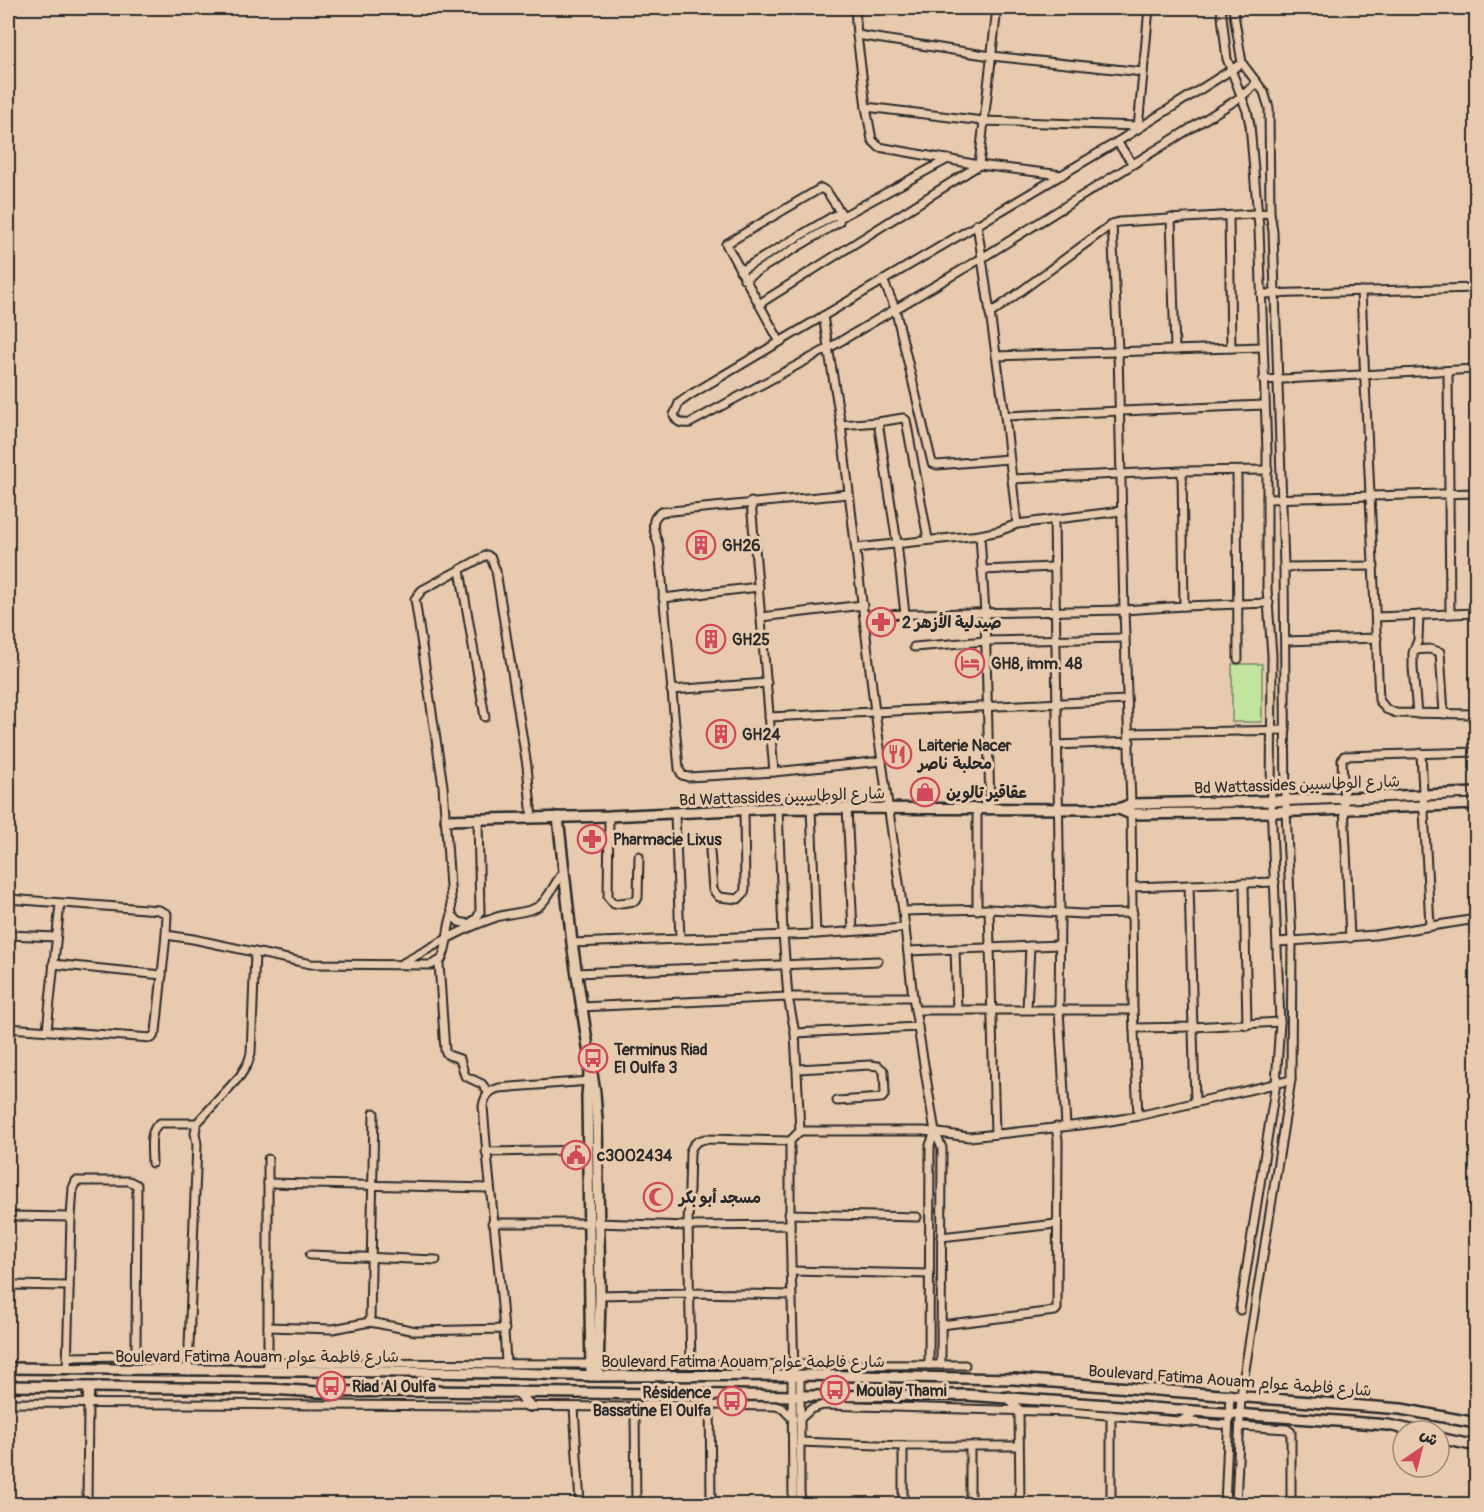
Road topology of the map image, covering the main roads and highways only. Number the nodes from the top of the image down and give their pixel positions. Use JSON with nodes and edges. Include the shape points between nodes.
{"nodes":[{"id":1,"x":1476,"y":793,"type":"edge"},
{"id":2,"x":1343,"y":803,"type":"junction"},
{"id":3,"x":1476,"y":804,"type":"edge"},
{"id":4,"x":1131,"y":809,"type":"junction"},
{"id":5,"x":558,"y":817,"type":"junction"},
{"id":6,"x":446,"y":820,"type":"road end"},
{"id":7,"x":590,"y":1081,"type":"junction"},
{"id":8,"x":593,"y":1223,"type":"junction"},
{"id":9,"x":595,"y":1364,"type":"junction"},
{"id":10,"x":941,"y":1365,"type":"road end"},
{"id":11,"x":8,"y":1368,"type":"edge"},
{"id":12,"x":595,"y":1376,"type":"junction"},
{"id":13,"x":941,"y":1377,"type":"junction"},
{"id":14,"x":8,"y":1386,"type":"edge"},
{"id":15,"x":89,"y":1387,"type":"junction"},
{"id":16,"x":518,"y":1392,"type":"junction"},
{"id":17,"x":1009,"y":1397,"type":"junction"},
{"id":18,"x":88,"y":1404,"type":"road end"},
{"id":19,"x":530,"y":1406,"type":"road end"},
{"id":20,"x":1019,"y":1411,"type":"road end"},
{"id":21,"x":1193,"y":1411,"type":"junction"},
{"id":22,"x":1183,"y":1421,"type":"road end"},
{"id":23,"x":1476,"y":1423,"type":"edge"},
{"id":24,"x":1391,"y":1426,"type":"edge"},
{"id":25,"x":1451,"y":1441,"type":"edge"},
{"id":26,"x":1476,"y":1446,"type":"edge"}],
"edges":[{"from":1,"to":2,"type":"main road","name":"Bd Wattassides شارع الوطاسيين"},
{"from":2,"to":3,"type":"main road","name":"Bd Wattassides شارع الوطاسيين"},
{"from":2,"to":4,"type":"main road","name":"Bd Wattassides شارع الوطاسيين","via":[[1287,800]]},
{"from":2,"to":4,"type":"main road","name":"Bd Wattassides شارع الوطاسيين","via":[[1272,812]]},
{"from":4,"to":5,"type":"main road","name":"Bd Wattassides شارع الوطاسيين","via":[[847,807]]},
{"from":5,"to":6,"type":"main road","name":"Bd Wattassides شارع الوطاسيين"},
{"from":5,"to":7,"type":"main road"},
{"from":7,"to":8,"type":"main road","via":[[588,1150]]},
{"from":7,"to":8,"type":"main road","via":[[597,1120]]},
{"from":8,"to":9,"type":"main road"},
{"from":8,"to":9,"type":"main road","via":[[600,1295]]},
{"from":9,"to":12,"type":"main road"},
{"from":10,"to":13,"type":"main road"},
{"from":11,"to":12,"type":"main road","name":"Boulevard Fatima Aouam شارع فاطمة عوام","via":[[188,1371],[268,1367]]},
{"from":12,"to":13,"type":"main road","name":"Boulevard Fatima Aouam شارع فاطمة عوام"},
{"from":13,"to":23,"type":"main road","name":"Boulevard Fatima Aouam شارع فاطمة عوام","via":[[1230,1394],[1414,1410]]},
{"from":14,"to":15,"type":"main road","name":"Boulevard Fatima Aouam شارع فاطمة عوام"},
{"from":15,"to":16,"type":"main road","name":"Boulevard Fatima Aouam شارع فاطمة عوام"},
{"from":15,"to":18,"type":"main road"},
{"from":16,"to":17,"type":"main road","name":"Boulevard Fatima Aouam شارع فاطمة عوام"},
{"from":16,"to":19,"type":"main road"},
{"from":17,"to":20,"type":"main road"},
{"from":17,"to":21,"type":"main road","name":"Boulevard Fatima Aouam شارع فاطمة عوام"},
{"from":21,"to":22,"type":"main road"},
{"from":21,"to":24,"type":"main road","name":"Boulevard Fatima Aouam شارع فاطمة عوام","via":[[1228,1414],[1240,1420]]},
{"from":25,"to":26,"type":"main road"}]}
